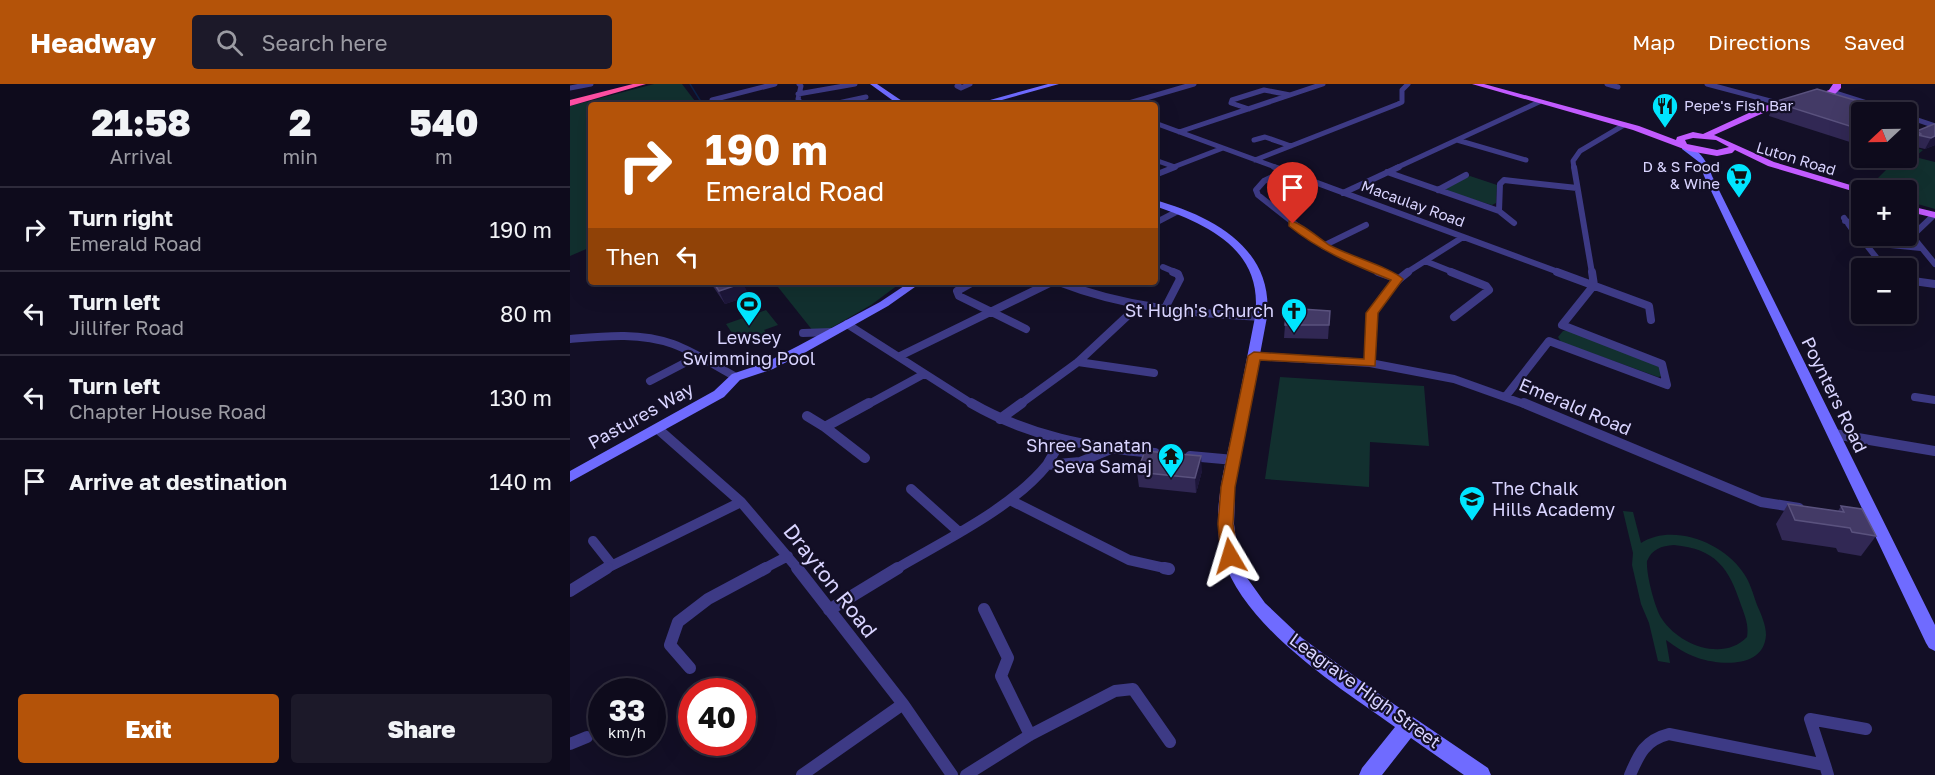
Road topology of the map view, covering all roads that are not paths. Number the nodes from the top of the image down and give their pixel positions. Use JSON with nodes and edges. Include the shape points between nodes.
{"nodes":[{"id":1,"x":591,"y":84,"type":"edge"},
{"id":2,"x":629,"y":84,"type":"edge"},
{"id":3,"x":642,"y":84,"type":"edge"},
{"id":4,"x":775,"y":84,"type":"edge"},
{"id":5,"x":799,"y":84,"type":"edge"},
{"id":6,"x":855,"y":84,"type":"edge"},
{"id":7,"x":873,"y":84,"type":"edge"},
{"id":8,"x":959,"y":84,"type":"edge"},
{"id":9,"x":970,"y":84,"type":"edge"},
{"id":10,"x":1194,"y":84,"type":"edge"},
{"id":11,"x":1323,"y":84,"type":"edge"},
{"id":12,"x":1408,"y":84,"type":"edge"},
{"id":13,"x":1476,"y":84,"type":"edge"},
{"id":14,"x":1483,"y":84,"type":"edge"},
{"id":15,"x":1607,"y":84,"type":"edge"},
{"id":16,"x":1707,"y":84,"type":"edge"},
{"id":17,"x":1837,"y":84,"type":"edge"},
{"id":18,"x":1050,"y":85,"type":"edge"},
{"id":19,"x":1618,"y":87,"type":"dead end"},
{"id":20,"x":570,"y":88,"type":"edge"},
{"id":21,"x":1832,"y":92,"type":"junction"},
{"id":22,"x":798,"y":94,"type":"junction"},
{"id":23,"x":1290,"y":95,"type":"junction"},
{"id":24,"x":866,"y":97,"type":"dead end"},
{"id":25,"x":712,"y":100,"type":"dead end"},
{"id":26,"x":570,"y":101,"type":"edge"},
{"id":27,"x":801,"y":102,"type":"edge"},
{"id":28,"x":843,"y":102,"type":"edge"},
{"id":29,"x":900,"y":102,"type":"edge"},
{"id":30,"x":987,"y":102,"type":"edge"},
{"id":31,"x":1132,"y":102,"type":"edge"},
{"id":32,"x":1539,"y":102,"type":"junction"},
{"id":33,"x":1864,"y":102,"type":"edge"},
{"id":34,"x":1782,"y":104,"type":"junction"},
{"id":35,"x":1249,"y":109,"type":"junction"},
{"id":36,"x":1750,"y":117,"type":"junction"},
{"id":37,"x":1917,"y":120,"type":"edge"},
{"id":38,"x":1158,"y":124,"type":"edge"},
{"id":39,"x":1624,"y":125,"type":"junction"},
{"id":40,"x":1935,"y":126,"type":"edge"},
{"id":41,"x":1179,"y":132,"type":"junction"},
{"id":42,"x":1689,"y":135,"type":"junction"},
{"id":43,"x":1700,"y":135,"type":"junction"},
{"id":44,"x":1254,"y":140,"type":"dead end"},
{"id":45,"x":1456,"y":140,"type":"junction"},
{"id":46,"x":1732,"y":145,"type":"junction"},
{"id":47,"x":1291,"y":146,"type":"junction"},
{"id":48,"x":1684,"y":146,"type":"junction"},
{"id":49,"x":1223,"y":148,"type":"junction"},
{"id":50,"x":1719,"y":153,"type":"junction"},
{"id":51,"x":1255,"y":160,"type":"junction"},
{"id":52,"x":1526,"y":160,"type":"dead end"},
{"id":53,"x":1158,"y":161,"type":"edge"},
{"id":54,"x":1703,"y":161,"type":"junction"},
{"id":55,"x":1175,"y":167,"type":"junction"},
{"id":56,"x":1285,"y":171,"type":"junction"},
{"id":57,"x":1387,"y":172,"type":"junction"},
{"id":58,"x":1158,"y":174,"type":"edge"},
{"id":59,"x":1466,"y":175,"type":"dead end"},
{"id":60,"x":1577,"y":188,"type":"junction"},
{"id":61,"x":1851,"y":189,"type":"edge"},
{"id":62,"x":1438,"y":190,"type":"junction"},
{"id":63,"x":1851,"y":190,"type":"edge"},
{"id":64,"x":1343,"y":193,"type":"junction"},
{"id":65,"x":1158,"y":204,"type":"edge"},
{"id":66,"x":1917,"y":210,"type":"edge"},
{"id":67,"x":1178,"y":211,"type":"junction"},
{"id":68,"x":1499,"y":211,"type":"junction"},
{"id":69,"x":1934,"y":215,"type":"edge"},
{"id":70,"x":1158,"y":221,"type":"edge"},
{"id":71,"x":1851,"y":221,"type":"edge"},
{"id":72,"x":1514,"y":223,"type":"dead end"},
{"id":73,"x":1366,"y":225,"type":"dead end"},
{"id":74,"x":1851,"y":228,"type":"edge"},
{"id":75,"x":1463,"y":237,"type":"junction"},
{"id":76,"x":1323,"y":246,"type":"junction"},
{"id":77,"x":1868,"y":246,"type":"edge"},
{"id":78,"x":1901,"y":246,"type":"edge"},
{"id":79,"x":1921,"y":248,"type":"junction"},
{"id":80,"x":1876,"y":257,"type":"dead end"},
{"id":81,"x":1425,"y":261,"type":"junction"},
{"id":82,"x":1935,"y":264,"type":"edge"},
{"id":83,"x":1163,"y":267,"type":"dead end"},
{"id":84,"x":1398,"y":279,"type":"junction"},
{"id":85,"x":1917,"y":282,"type":"edge"},
{"id":86,"x":1935,"y":284,"type":"edge"},
{"id":87,"x":912,"y":285,"type":"edge"},
{"id":88,"x":968,"y":285,"type":"edge"},
{"id":89,"x":1046,"y":285,"type":"edge"},
{"id":90,"x":1066,"y":285,"type":"edge"},
{"id":91,"x":1594,"y":285,"type":"junction"},
{"id":92,"x":1138,"y":306,"type":"junction"},
{"id":93,"x":1164,"y":310,"type":"junction"},
{"id":94,"x":993,"y":312,"type":"junction"},
{"id":95,"x":1262,"y":317,"type":"junction"},
{"id":96,"x":1454,"y":317,"type":"dead end"},
{"id":97,"x":1651,"y":320,"type":"dead end"},
{"id":98,"x":847,"y":324,"type":"junction"},
{"id":99,"x":1562,"y":325,"type":"junction"},
{"id":100,"x":1026,"y":329,"type":"dead end"},
{"id":101,"x":803,"y":333,"type":"dead end"},
{"id":102,"x":832,"y":333,"type":"junction"},
{"id":103,"x":570,"y":339,"type":"edge"},
{"id":104,"x":1550,"y":341,"type":"junction"},
{"id":105,"x":698,"y":356,"type":"junction"},
{"id":106,"x":900,"y":356,"type":"junction"},
{"id":107,"x":1254,"y":356,"type":"junction"},
{"id":108,"x":1078,"y":362,"type":"junction"},
{"id":109,"x":1370,"y":363,"type":"junction"},
{"id":110,"x":1154,"y":372,"type":"dead end"},
{"id":111,"x":924,"y":374,"type":"junction"},
{"id":112,"x":736,"y":377,"type":"junction"},
{"id":113,"x":650,"y":381,"type":"dead end"},
{"id":114,"x":1934,"y":395,"type":"edge"},
{"id":115,"x":1506,"y":396,"type":"junction"},
{"id":116,"x":1915,"y":397,"type":"dead end"},
{"id":117,"x":807,"y":416,"type":"dead end"},
{"id":118,"x":1000,"y":419,"type":"junction"},
{"id":119,"x":825,"y":427,"type":"junction"},
{"id":120,"x":658,"y":429,"type":"junction"},
{"id":121,"x":1834,"y":434,"type":"junction"},
{"id":122,"x":1062,"y":439,"type":"junction"},
{"id":123,"x":1111,"y":449,"type":"junction"},
{"id":124,"x":1935,"y":451,"type":"edge"},
{"id":125,"x":1163,"y":454,"type":"edge"},
{"id":126,"x":1185,"y":456,"type":"edge"},
{"id":127,"x":865,"y":458,"type":"dead end"},
{"id":128,"x":1234,"y":460,"type":"junction"},
{"id":129,"x":1047,"y":465,"type":"junction"},
{"id":130,"x":570,"y":477,"type":"edge"},
{"id":131,"x":911,"y":489,"type":"dead end"},
{"id":132,"x":1010,"y":500,"type":"junction"},
{"id":133,"x":741,"y":502,"type":"junction"},
{"id":134,"x":1810,"y":510,"type":"edge"},
{"id":135,"x":959,"y":532,"type":"junction"},
{"id":136,"x":593,"y":541,"type":"dead end"},
{"id":137,"x":788,"y":556,"type":"junction"},
{"id":138,"x":612,"y":565,"type":"junction"},
{"id":139,"x":1170,"y":569,"type":"dead end"},
{"id":140,"x":570,"y":591,"type":"edge"},
{"id":141,"x":984,"y":609,"type":"dead end"},
{"id":142,"x":829,"y":610,"type":"junction"},
{"id":143,"x":1935,"y":643,"type":"edge"},
{"id":144,"x":690,"y":668,"type":"dead end"},
{"id":145,"x":903,"y":704,"type":"junction"},
{"id":146,"x":1409,"y":725,"type":"junction"},
{"id":147,"x":1866,"y":729,"type":"dead end"},
{"id":148,"x":1030,"y":735,"type":"junction"},
{"id":149,"x":587,"y":737,"type":"dead end"},
{"id":150,"x":1170,"y":742,"type":"dead end"},
{"id":151,"x":570,"y":744,"type":"edge"},
{"id":152,"x":1826,"y":770,"type":"edge"},
{"id":153,"x":802,"y":775,"type":"edge"},
{"id":154,"x":952,"y":775,"type":"edge"},
{"id":155,"x":966,"y":775,"type":"edge"},
{"id":156,"x":1369,"y":775,"type":"edge"},
{"id":157,"x":1481,"y":775,"type":"edge"},
{"id":158,"x":1630,"y":775,"type":"edge"}],
"edges":[{"from":1,"to":20,"type":"street"},
{"from":2,"to":26,"type":"highway"},
{"from":3,"to":26,"type":"highway"},
{"from":4,"to":25,"type":"street"},
{"from":5,"to":22,"type":"street"},
{"from":6,"to":22,"type":"street"},
{"from":7,"to":29,"type":"street"},
{"from":8,"to":9,"type":"street","via":[[958,88]]},
{"from":10,"to":31,"type":"street"},
{"from":11,"to":23,"type":"street"},
{"from":12,"to":47,"type":"street","via":[[1401,92],[1402,102]]},
{"from":13,"to":32,"type":"main road","name":"Luton Road"},
{"from":14,"to":42,"type":"main road","via":[[1652,130]]},
{"from":15,"to":19,"type":"street"},
{"from":16,"to":34,"type":"street"},
{"from":17,"to":21,"type":"main road"},
{"from":18,"to":30,"type":"street"},
{"from":21,"to":33,"type":"street"},
{"from":21,"to":34,"type":"main road"},
{"from":22,"to":27,"type":"street"},
{"from":23,"to":35,"type":"street"},
{"from":23,"to":35,"type":"street","via":[[1264,90],[1232,100],[1231,103]]},
{"from":24,"to":28,"type":"street"},
{"from":32,"to":39,"type":"main road","name":"Luton Road"},
{"from":32,"to":45,"type":"street"},
{"from":34,"to":36,"type":"main road"},
{"from":35,"to":41,"type":"street"},
{"from":36,"to":43,"type":"main road","via":[[1723,131]]},
{"from":36,"to":46,"type":"main road","via":[[1752,120],[1731,138]]},
{"from":37,"to":40,"type":"street"},
{"from":38,"to":41,"type":"street","name":"Macaulay Road"},
{"from":39,"to":48,"type":"main road","name":"Luton Road"},
{"from":39,"to":60,"type":"street","via":[[1580,151],[1573,161]]},
{"from":41,"to":49,"type":"street","name":"Macaulay Road"},
{"from":42,"to":43,"type":"main road"},
{"from":42,"to":48,"type":"main road","via":[[1680,139]]},
{"from":43,"to":46,"type":"main road","name":"Luton Road"},
{"from":44,"to":47,"type":"street","via":[[1265,137]]},
{"from":45,"to":52,"type":"street"},
{"from":45,"to":57,"type":"street"},
{"from":46,"to":50,"type":"main road","via":[[1729,151]]},
{"from":46,"to":61,"type":"main road","name":"Luton Road","via":[[1771,164]]},
{"from":47,"to":51,"type":"street"},
{"from":48,"to":50,"type":"main road","name":"Luton Road"},
{"from":48,"to":54,"type":"street"},
{"from":49,"to":51,"type":"street","name":"Macaulay Road"},
{"from":49,"to":55,"type":"street"},
{"from":50,"to":54,"type":"street"},
{"from":50,"to":63,"type":"main road","name":"Luton Road"},
{"from":51,"to":56,"type":"street","name":"Macaulay Road"},
{"from":53,"to":55,"type":"street"},
{"from":54,"to":121,"type":"street","name":"Poynters Road"},
{"from":55,"to":58,"type":"street"},
{"from":56,"to":64,"type":"street","name":"Macaulay Road"},
{"from":56,"to":76,"type":"street","via":[[1259,184],[1258,195]]},
{"from":57,"to":62,"type":"street"},
{"from":57,"to":64,"type":"street"},
{"from":59,"to":62,"type":"street"},
{"from":60,"to":68,"type":"street","via":[[1504,180],[1500,184]]},
{"from":60,"to":91,"type":"street"},
{"from":62,"to":68,"type":"street"},
{"from":64,"to":75,"type":"street","name":"Macaulay Road"},
{"from":65,"to":67,"type":"street","name":"Leagrave High Street"},
{"from":66,"to":69,"type":"main road"},
{"from":67,"to":70,"type":"street"},
{"from":67,"to":95,"type":"street","name":"Leagrave High Street","via":[[1224,233],[1247,255],[1263,291]]},
{"from":68,"to":72,"type":"street"},
{"from":69,"to":79,"type":"street","via":[[1912,236]]},
{"from":71,"to":74,"type":"street","via":[[1844,219]]},
{"from":73,"to":76,"type":"street"},
{"from":75,"to":81,"type":"street"},
{"from":75,"to":91,"type":"street","name":"Macaulay Road"},
{"from":76,"to":84,"type":"street"},
{"from":77,"to":80,"type":"street"},
{"from":78,"to":79,"type":"street"},
{"from":79,"to":82,"type":"street"},
{"from":81,"to":84,"type":"street"},
{"from":81,"to":96,"type":"street","via":[[1489,290]]},
{"from":83,"to":93,"type":"street","via":[[1178,273],[1179,279]]},
{"from":84,"to":109,"type":"street","via":[[1372,313]]},
{"from":85,"to":86,"type":"street"},
{"from":87,"to":98,"type":"street","name":"Pastures Way"},
{"from":88,"to":94,"type":"street","via":[[957,291],[959,296]]},
{"from":89,"to":94,"type":"street"},
{"from":90,"to":92,"type":"street"},
{"from":91,"to":97,"type":"street","name":"Macaulay Road","via":[[1649,306]]},
{"from":91,"to":99,"type":"street"},
{"from":92,"to":93,"type":"street"},
{"from":92,"to":108,"type":"street"},
{"from":93,"to":95,"type":"street"},
{"from":94,"to":100,"type":"street"},
{"from":94,"to":106,"type":"street"},
{"from":95,"to":107,"type":"street","name":"Leagrave High Street"},
{"from":98,"to":102,"type":"street","name":"Pastures Way"},
{"from":98,"to":106,"type":"street"},
{"from":99,"to":104,"type":"street"},
{"from":99,"to":104,"type":"street","via":[[1662,364],[1669,389]]},
{"from":101,"to":102,"type":"street"},
{"from":102,"to":112,"type":"street","name":"Pastures Way","via":[[769,366]]},
{"from":103,"to":105,"type":"street","via":[[643,337],[671,343]]},
{"from":104,"to":115,"type":"street"},
{"from":105,"to":112,"type":"street"},
{"from":105,"to":113,"type":"street"},
{"from":106,"to":111,"type":"street"},
{"from":107,"to":109,"type":"street","name":"Emerald Road"},
{"from":107,"to":128,"type":"street","name":"Leagrave High Street"},
{"from":108,"to":110,"type":"street"},
{"from":108,"to":118,"type":"street"},
{"from":109,"to":115,"type":"street","name":"Emerald Road","via":[[1454,379]]},
{"from":111,"to":118,"type":"street"},
{"from":111,"to":119,"type":"street"},
{"from":112,"to":120,"type":"street","name":"Pastures Way","via":[[719,394]]},
{"from":114,"to":116,"type":"street"},
{"from":115,"to":134,"type":"street","name":"Emerald Road","via":[[1761,502]]},
{"from":117,"to":119,"type":"street"},
{"from":118,"to":122,"type":"street"},
{"from":119,"to":127,"type":"street"},
{"from":120,"to":130,"type":"street","name":"Pastures Way"},
{"from":120,"to":133,"type":"street","name":"Drayton Road"},
{"from":121,"to":124,"type":"street"},
{"from":121,"to":143,"type":"street","name":"Poynters Road","via":[[1869,518]]},
{"from":122,"to":123,"type":"street"},
{"from":122,"to":129,"type":"street"},
{"from":123,"to":125,"type":"street"},
{"from":123,"to":129,"type":"street","via":[[1064,466]]},
{"from":126,"to":128,"type":"street"},
{"from":128,"to":146,"type":"street","name":"Leagrave High Street","via":[[1226,524],[1230,556],[1238,578],[1259,608],[1296,643]]},
{"from":129,"to":132,"type":"street"},
{"from":131,"to":135,"type":"street"},
{"from":132,"to":135,"type":"street"},
{"from":132,"to":139,"type":"street","via":[[1129,560]]},
{"from":133,"to":137,"type":"street","name":"Drayton Road"},
{"from":133,"to":138,"type":"street"},
{"from":135,"to":142,"type":"street"},
{"from":136,"to":138,"type":"street"},
{"from":137,"to":142,"type":"street","name":"Drayton Road"},
{"from":137,"to":144,"type":"street","via":[[708,599],[678,622],[670,645]]},
{"from":138,"to":140,"type":"street"},
{"from":141,"to":148,"type":"street","via":[[1008,658],[1000,676]]},
{"from":142,"to":145,"type":"street","name":"Drayton Road"},
{"from":145,"to":153,"type":"street"},
{"from":145,"to":154,"type":"street","name":"Drayton Road"},
{"from":146,"to":156,"type":"street"},
{"from":146,"to":157,"type":"street","name":"Leagrave High Street"},
{"from":147,"to":152,"type":"street","via":[[1810,719]]},
{"from":148,"to":150,"type":"street","via":[[1115,691],[1133,689]]},
{"from":148,"to":155,"type":"street"},
{"from":149,"to":151,"type":"street"},
{"from":152,"to":158,"type":"street","via":[[1670,734],[1645,743]]}]}
